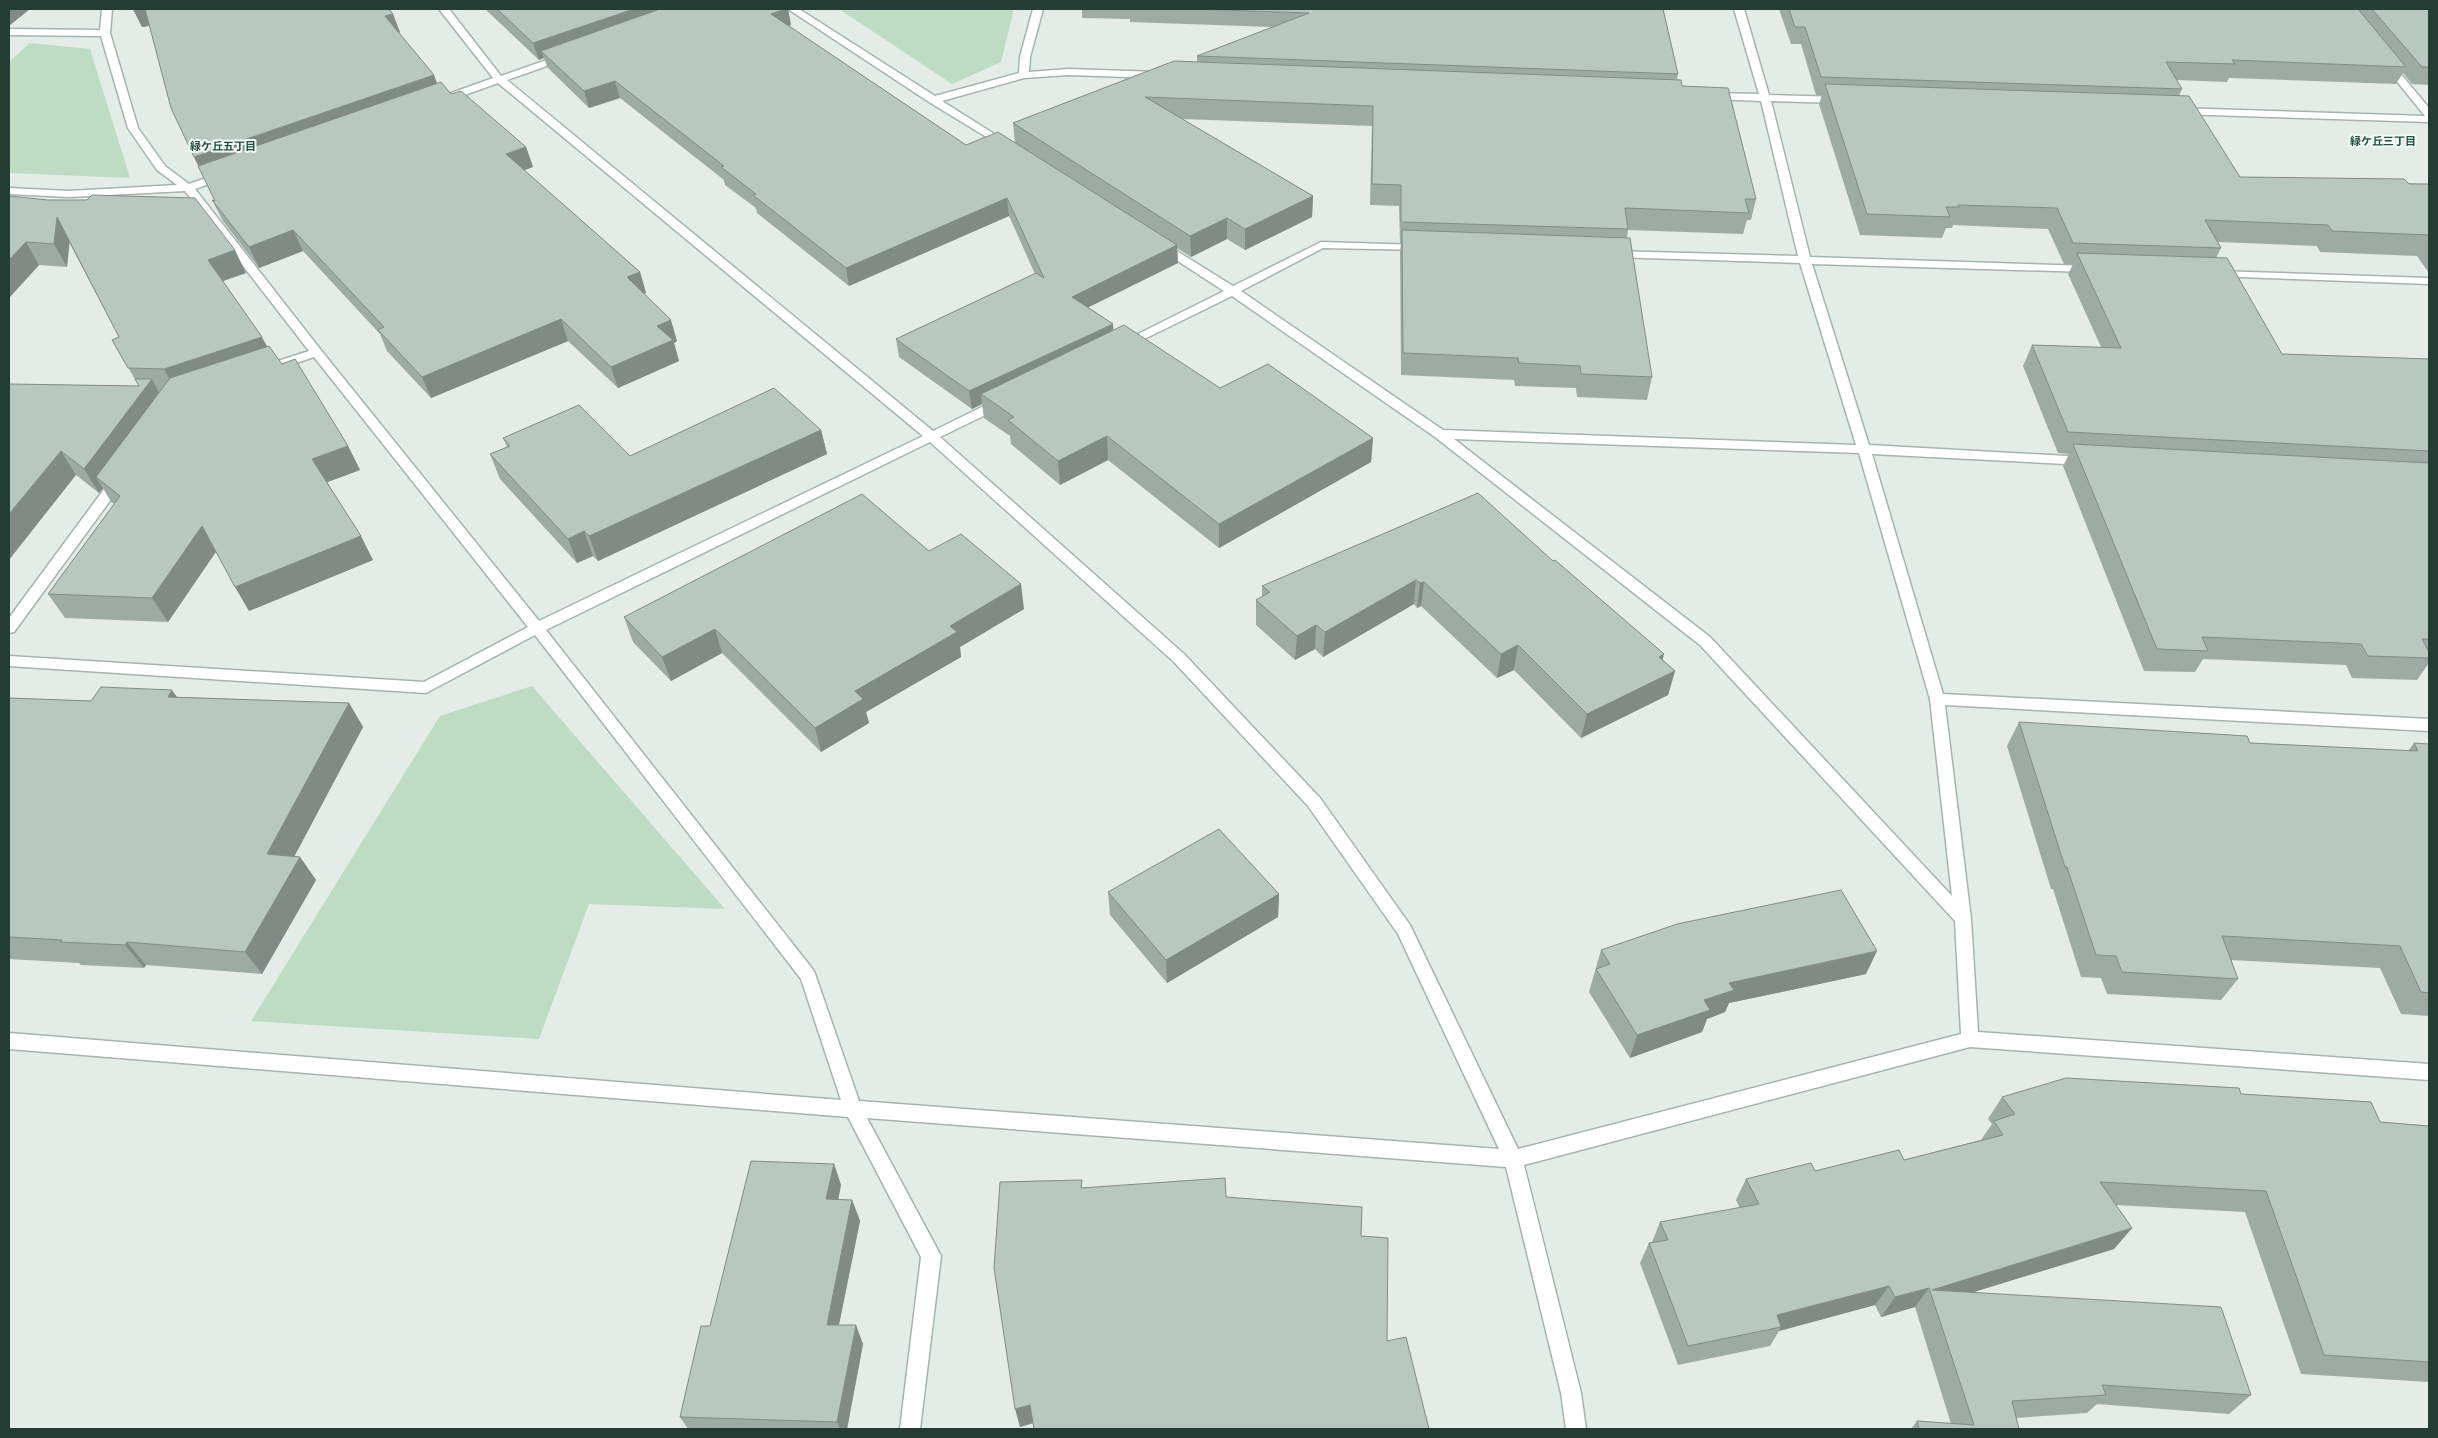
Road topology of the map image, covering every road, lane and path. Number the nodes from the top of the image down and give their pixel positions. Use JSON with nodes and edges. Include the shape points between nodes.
{"nodes":[{"id":1,"x":107,"y":9,"type":"edge"},
{"id":2,"x":444,"y":9,"type":"edge"},
{"id":3,"x":793,"y":9,"type":"edge"},
{"id":4,"x":1038,"y":9,"type":"edge"},
{"id":5,"x":1739,"y":9,"type":"edge"},
{"id":6,"x":9,"y":32,"type":"edge"},
{"id":7,"x":105,"y":33,"type":"junction"},
{"id":8,"x":572,"y":54,"type":"edge"},
{"id":9,"x":2380,"y":54,"type":"edge"},
{"id":10,"x":1024,"y":75,"type":"junction"},
{"id":11,"x":1168,"y":76,"type":"edge"},
{"id":12,"x":499,"y":79,"type":"junction"},
{"id":13,"x":1705,"y":96,"type":"edge"},
{"id":14,"x":1765,"y":98,"type":"junction"},
{"id":15,"x":933,"y":100,"type":"junction"},
{"id":16,"x":1854,"y":101,"type":"edge"},
{"id":17,"x":433,"y":102,"type":"edge"},
{"id":18,"x":2171,"y":111,"type":"edge"},
{"id":19,"x":2429,"y":114,"type":"edge"},
{"id":20,"x":2429,"y":119,"type":"edge"},
{"id":21,"x":1016,"y":153,"type":"edge"},
{"id":22,"x":235,"y":171,"type":"edge"},
{"id":23,"x":188,"y":188,"type":"junction"},
{"id":24,"x":9,"y":191,"type":"edge"},
{"id":25,"x":1150,"y":238,"type":"edge"},
{"id":26,"x":1430,"y":248,"type":"edge"},
{"id":27,"x":1598,"y":253,"type":"edge"},
{"id":28,"x":1805,"y":260,"type":"junction"},
{"id":29,"x":2102,"y":270,"type":"edge"},
{"id":30,"x":2201,"y":273,"type":"edge"},
{"id":31,"x":2429,"y":281,"type":"edge"},
{"id":32,"x":1233,"y":292,"type":"junction"},
{"id":33,"x":1109,"y":351,"type":"edge"},
{"id":34,"x":316,"y":352,"type":"junction"},
{"id":35,"x":252,"y":374,"type":"edge"},
{"id":36,"x":1011,"y":397,"type":"edge"},
{"id":37,"x":1440,"y":434,"type":"junction"},
{"id":38,"x":931,"y":436,"type":"junction"},
{"id":39,"x":1864,"y":449,"type":"junction"},
{"id":40,"x":2102,"y":462,"type":"edge"},
{"id":41,"x":126,"y":470,"type":"edge"},
{"id":42,"x":9,"y":628,"type":"edge"},
{"id":43,"x":537,"y":628,"type":"junction"},
{"id":44,"x":9,"y":661,"type":"edge"},
{"id":45,"x":1937,"y":699,"type":"junction"},
{"id":46,"x":2429,"y":725,"type":"edge"},
{"id":47,"x":1963,"y":919,"type":"junction"},
{"id":48,"x":1970,"y":1038,"type":"junction"},
{"id":49,"x":9,"y":1040,"type":"edge"},
{"id":50,"x":2429,"y":1072,"type":"edge"},
{"id":51,"x":853,"y":1109,"type":"junction"},
{"id":52,"x":1513,"y":1159,"type":"junction"},
{"id":53,"x":910,"y":1429,"type":"edge"},
{"id":54,"x":1576,"y":1429,"type":"edge"}],
"edges":[{"from":1,"to":7,"type":"street"},
{"from":2,"to":12,"type":"street"},
{"from":3,"to":15,"type":"street"},
{"from":4,"to":10,"type":"street","via":[[1025,56]]},
{"from":5,"to":14,"type":"street"},
{"from":6,"to":7,"type":"street"},
{"from":7,"to":23,"type":"street","via":[[133,128],[162,168]]},
{"from":8,"to":12,"type":"street"},
{"from":9,"to":19,"type":"street"},
{"from":10,"to":11,"type":"street","via":[[1068,72]]},
{"from":10,"to":15,"type":"street"},
{"from":12,"to":17,"type":"street"},
{"from":12,"to":38,"type":"street"},
{"from":13,"to":14,"type":"street"},
{"from":14,"to":16,"type":"street"},
{"from":14,"to":28,"type":"street"},
{"from":15,"to":21,"type":"street"},
{"from":18,"to":20,"type":"street"},
{"from":22,"to":23,"type":"street"},
{"from":23,"to":24,"type":"street","via":[[69,194]]},
{"from":23,"to":34,"type":"street"},
{"from":25,"to":32,"type":"street"},
{"from":26,"to":32,"type":"street","via":[[1321,245]]},
{"from":27,"to":28,"type":"street"},
{"from":28,"to":29,"type":"street"},
{"from":28,"to":39,"type":"street"},
{"from":30,"to":31,"type":"street"},
{"from":32,"to":33,"type":"street"},
{"from":32,"to":37,"type":"street"},
{"from":34,"to":35,"type":"street"},
{"from":34,"to":43,"type":"street"},
{"from":36,"to":38,"type":"street"},
{"from":37,"to":39,"type":"street"},
{"from":37,"to":47,"type":"street","via":[[1705,641]]},
{"from":38,"to":43,"type":"street"},
{"from":38,"to":52,"type":"street","via":[[1179,658],[1314,802],[1404,930]]},
{"from":39,"to":40,"type":"street"},
{"from":39,"to":45,"type":"street"},
{"from":41,"to":42,"type":"street"},
{"from":43,"to":44,"type":"street","via":[[426,688]]},
{"from":43,"to":51,"type":"street","via":[[808,976]]},
{"from":45,"to":46,"type":"street"},
{"from":45,"to":47,"type":"street"},
{"from":47,"to":48,"type":"street"},
{"from":48,"to":50,"type":"street"},
{"from":48,"to":52,"type":"street"},
{"from":49,"to":51,"type":"street"},
{"from":51,"to":52,"type":"street"},
{"from":51,"to":53,"type":"street","via":[[931,1256]]},
{"from":52,"to":54,"type":"street","via":[[1571,1392]]}]}
